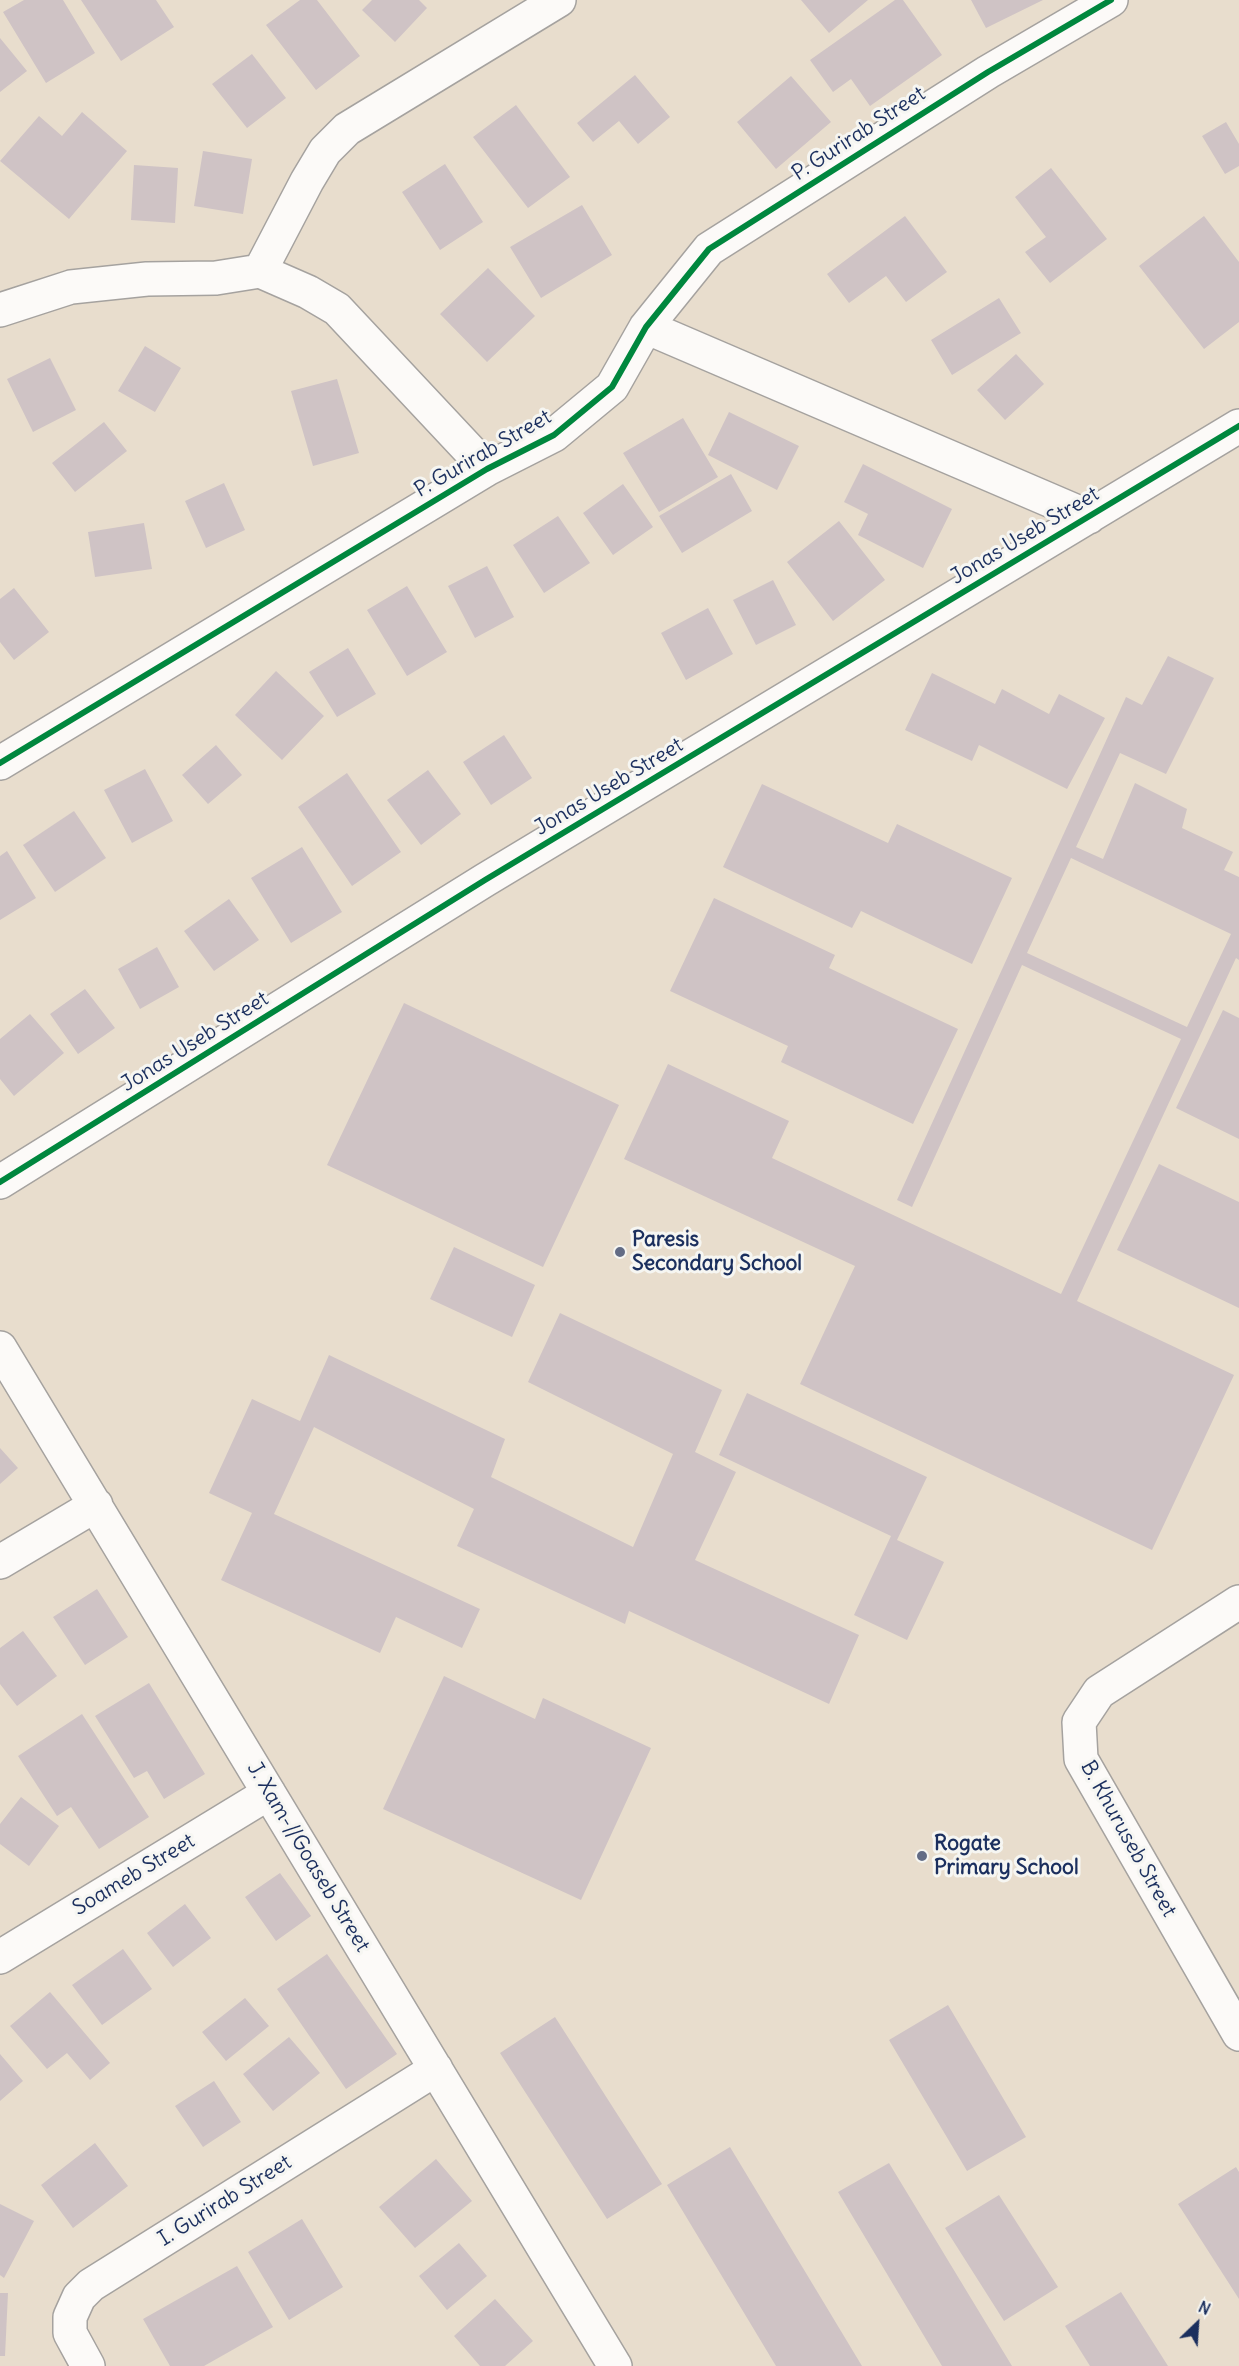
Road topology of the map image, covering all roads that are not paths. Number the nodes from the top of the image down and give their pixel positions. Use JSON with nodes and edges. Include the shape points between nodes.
{"nodes":[{"id":1,"x":559,"y":0,"type":"edge"},
{"id":2,"x":1111,"y":0,"type":"edge"},
{"id":3,"x":260,"y":272,"type":"junction"},
{"id":4,"x":0,"y":310,"type":"edge"},
{"id":5,"x":646,"y":327,"type":"junction"},
{"id":6,"x":1239,"y":426,"type":"edge"},
{"id":7,"x":486,"y":469,"type":"junction"},
{"id":8,"x":1089,"y":517,"type":"junction"},
{"id":9,"x":0,"y":763,"type":"edge"},
{"id":10,"x":0,"y":1182,"type":"edge"},
{"id":11,"x":0,"y":1348,"type":"edge"},
{"id":12,"x":96,"y":1505,"type":"junction"},
{"id":13,"x":0,"y":1562,"type":"edge"},
{"id":14,"x":1239,"y":1602,"type":"edge"},
{"id":15,"x":269,"y":1793,"type":"junction"},
{"id":16,"x":0,"y":1957,"type":"edge"},
{"id":17,"x":1239,"y":2034,"type":"edge"},
{"id":18,"x":436,"y":2069,"type":"junction"},
{"id":19,"x":88,"y":2366,"type":"edge"},
{"id":20,"x":615,"y":2366,"type":"edge"}],
"edges":[{"from":1,"to":3,"type":"street","via":[[347,129],[325,151]]},
{"from":2,"to":5,"type":"street","name":"P. Gurirab Street","via":[[960,90],[709,249]]},
{"from":3,"to":4,"type":"street","via":[[71,286]]},
{"from":3,"to":7,"type":"street","via":[[337,309]]},
{"from":5,"to":7,"type":"street","name":"P. Gurirab Street","via":[[612,387],[554,435]]},
{"from":5,"to":8,"type":"street"},
{"from":6,"to":8,"type":"street","name":"Jonas Useb Street"},
{"from":7,"to":9,"type":"street","name":"P. Gurirab Street"},
{"from":8,"to":10,"type":"street","name":"Jonas Useb Street","via":[[485,880]]},
{"from":11,"to":12,"type":"street","name":"J. Xam-//Goaseb Street"},
{"from":12,"to":13,"type":"street"},
{"from":12,"to":15,"type":"street","name":"J. Xam-//Goaseb Street"},
{"from":14,"to":17,"type":"street","name":"B. Khuruseb Street","via":[[1099,1692],[1079,1722],[1081,1759]]},
{"from":15,"to":16,"type":"street","name":"Soameb Street"},
{"from":15,"to":18,"type":"street","name":"J. Xam-//Goaseb Street"},
{"from":18,"to":19,"type":"street","name":"I. Gurirab Street","via":[[92,2285],[79,2297],[70,2316],[70,2333]]},
{"from":18,"to":20,"type":"street","name":"J. Xam-//Goaseb Street"}]}
